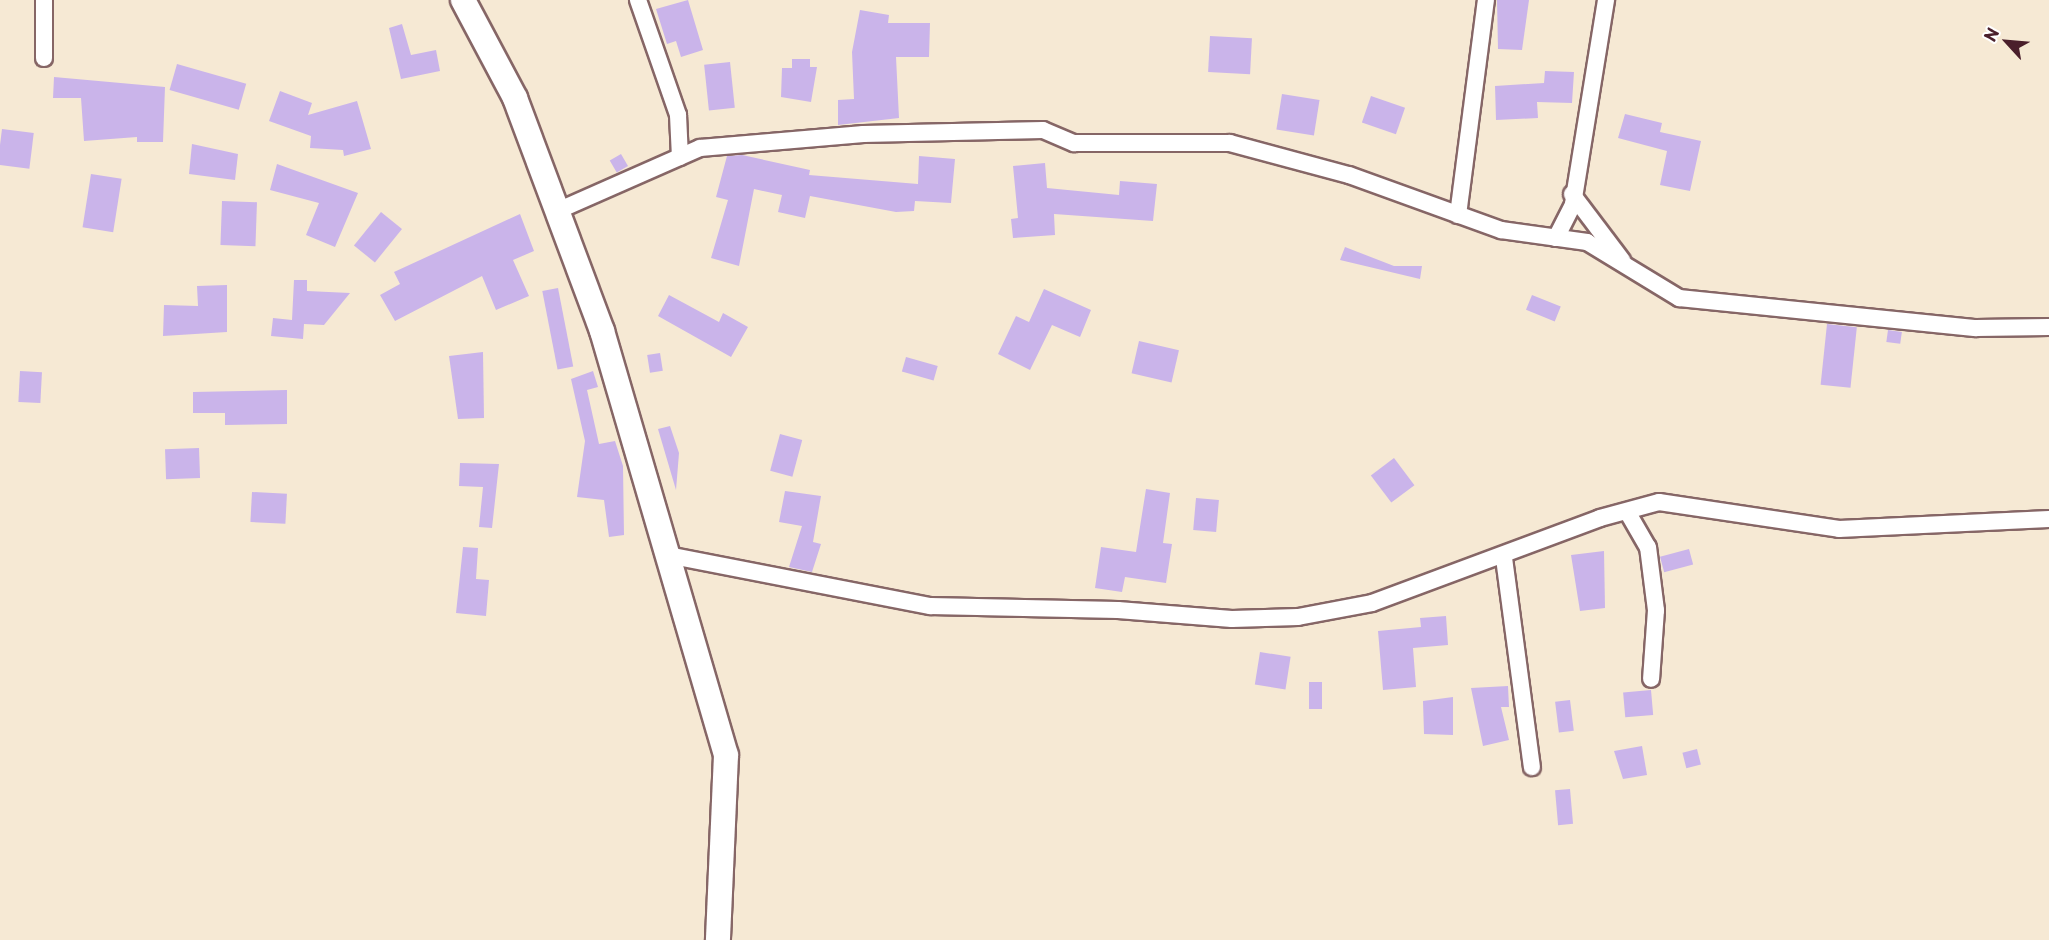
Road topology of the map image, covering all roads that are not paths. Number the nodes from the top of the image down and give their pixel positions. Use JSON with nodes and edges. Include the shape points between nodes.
{"nodes":[{"id":1,"x":44,"y":0,"type":"edge"},
{"id":2,"x":463,"y":0,"type":"edge"},
{"id":3,"x":638,"y":0,"type":"edge"},
{"id":4,"x":1486,"y":0,"type":"edge"},
{"id":5,"x":1606,"y":0,"type":"edge"},
{"id":6,"x":44,"y":58,"type":"dead end"},
{"id":7,"x":680,"y":157,"type":"junction"},
{"id":8,"x":1572,"y":194,"type":"junction"},
{"id":9,"x":557,"y":211,"type":"junction"},
{"id":10,"x":1458,"y":215,"type":"junction"},
{"id":11,"x":1556,"y":238,"type":"junction"},
{"id":12,"x":1629,"y":268,"type":"junction"},
{"id":13,"x":2049,"y":327,"type":"edge"},
{"id":14,"x":1628,"y":513,"type":"junction"},
{"id":15,"x":2049,"y":519,"type":"edge"},
{"id":16,"x":667,"y":555,"type":"junction"},
{"id":17,"x":1504,"y":558,"type":"junction"},
{"id":18,"x":1652,"y":679,"type":"dead end"},
{"id":19,"x":1532,"y":767,"type":"dead end"},
{"id":20,"x":718,"y":940,"type":"edge"}],
"edges":[{"from":1,"to":6,"type":"street"},
{"from":2,"to":9,"type":"street","via":[[515,98]]},
{"from":3,"to":7,"type":"street","via":[[678,115]]},
{"from":4,"to":10,"type":"street"},
{"from":5,"to":8,"type":"street"},
{"from":7,"to":9,"type":"street"},
{"from":7,"to":10,"type":"street","via":[[700,148],[863,134],[1043,130],[1074,143],[1230,143],[1349,175]]},
{"from":8,"to":11,"type":"street","via":[[1573,204]]},
{"from":8,"to":12,"type":"street"},
{"from":9,"to":16,"type":"street","via":[[602,331]]},
{"from":10,"to":11,"type":"street","via":[[1501,230]]},
{"from":11,"to":12,"type":"street","via":[[1587,242]]},
{"from":12,"to":13,"type":"street","via":[[1679,298],[1976,328]]},
{"from":14,"to":15,"type":"street","via":[[1659,502],[1686,503],[1839,530]]},
{"from":14,"to":17,"type":"street","via":[[1600,518]]},
{"from":14,"to":18,"type":"street","via":[[1648,547],[1656,610]]},
{"from":16,"to":17,"type":"street","via":[[930,606],[1118,610],[1232,619],[1298,617],[1372,603]]},
{"from":16,"to":20,"type":"street","via":[[726,755]]},
{"from":17,"to":19,"type":"street"}]}
